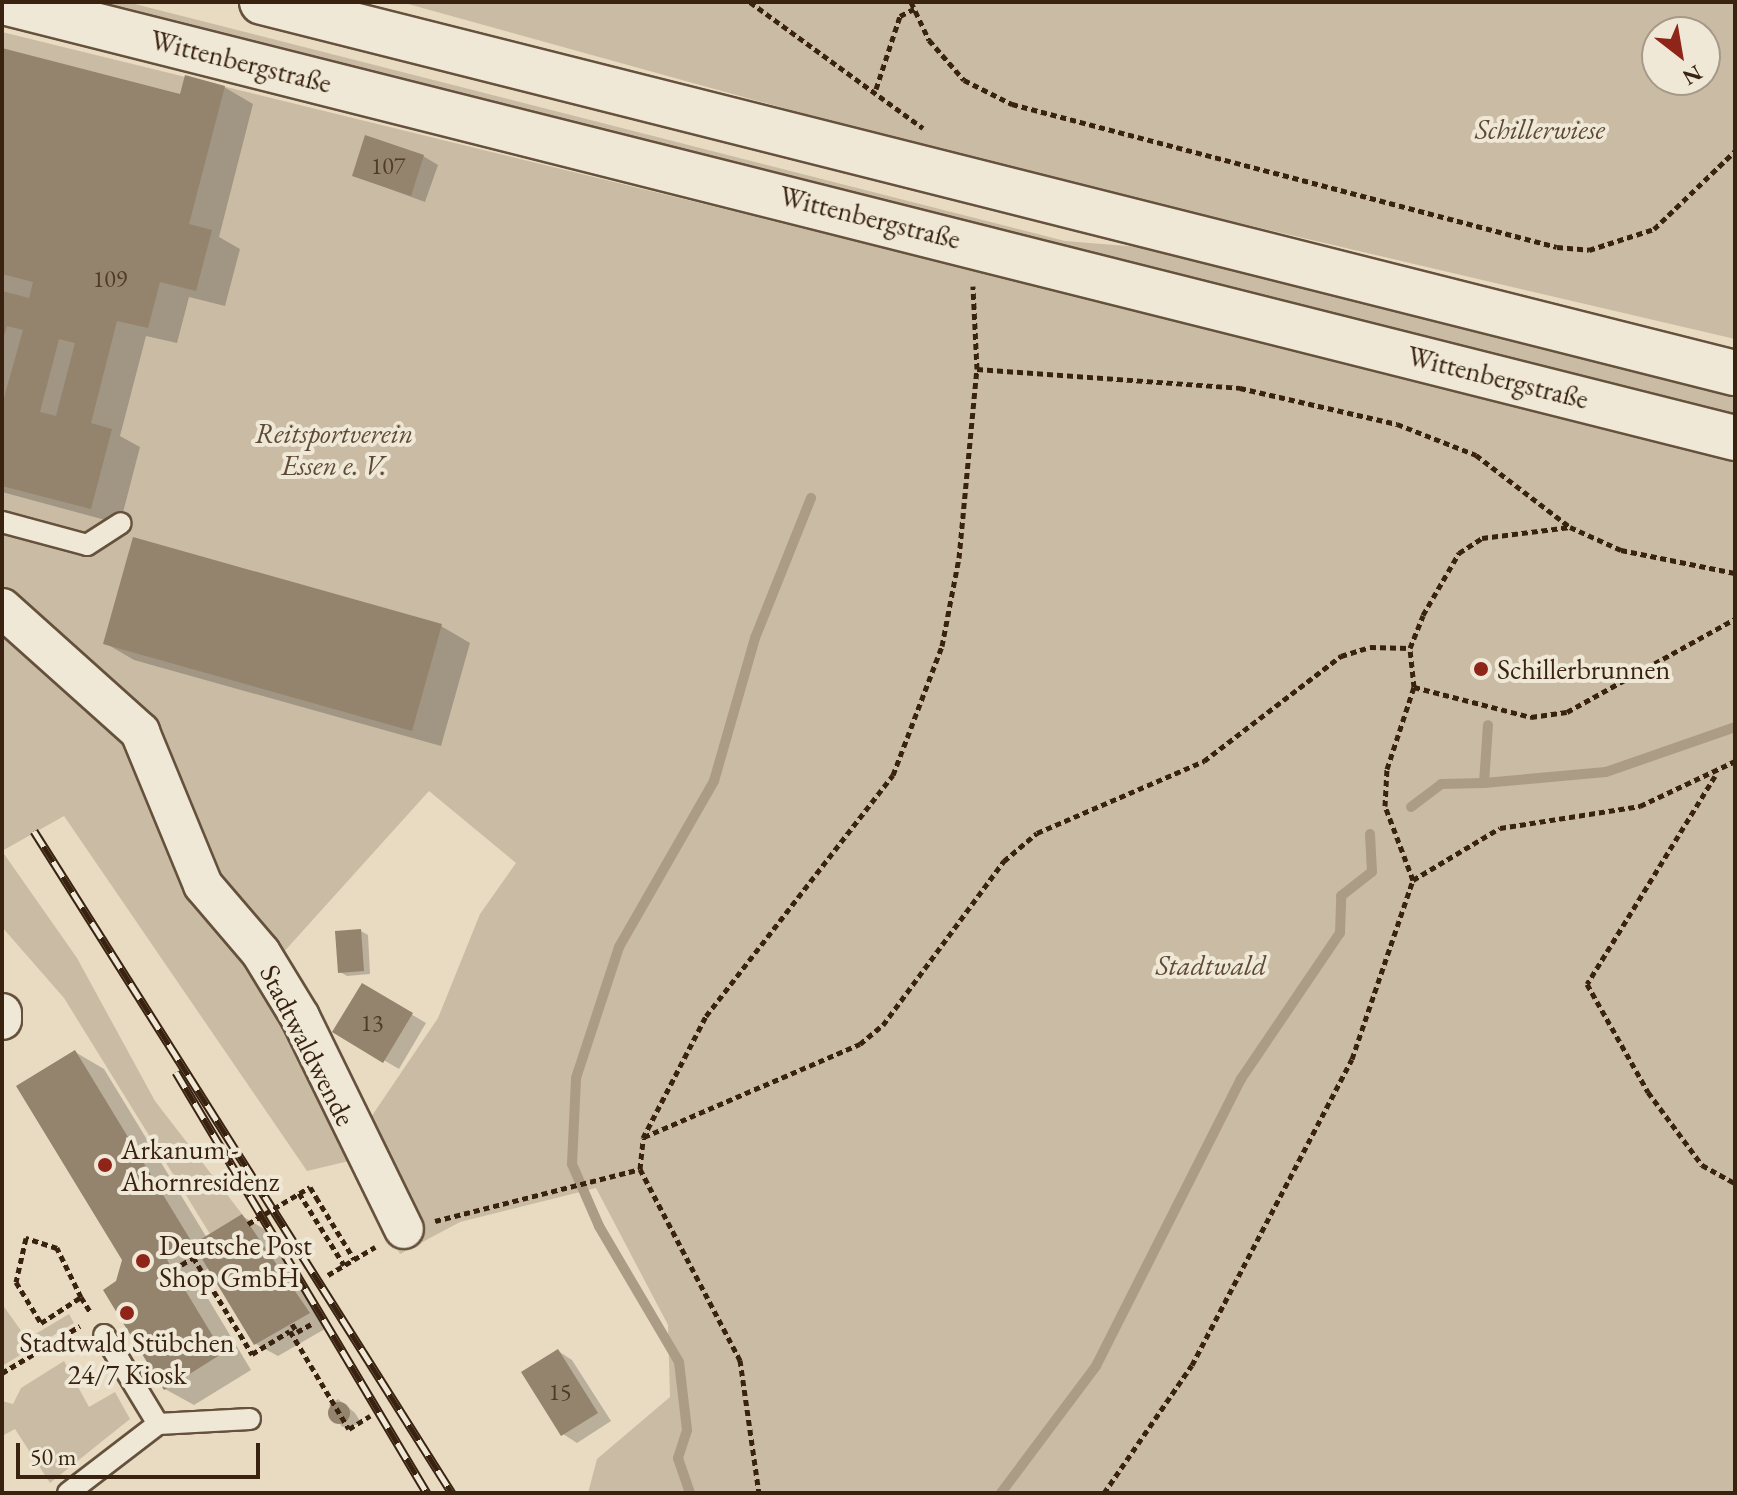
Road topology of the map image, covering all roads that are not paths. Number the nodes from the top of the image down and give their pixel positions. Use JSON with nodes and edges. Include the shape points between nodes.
{"nodes":[{"id":1,"x":3,"y":2,"type":"edge"},
{"id":2,"x":262,"y":2,"type":"edge"},
{"id":3,"x":1735,"y":373,"type":"edge"},
{"id":4,"x":1735,"y":438,"type":"edge"},
{"id":5,"x":2,"y":522,"type":"edge"},
{"id":6,"x":121,"y":523,"type":"dead end"},
{"id":7,"x":2,"y":608,"type":"edge"},
{"id":8,"x":2,"y":1013,"type":"edge"},
{"id":9,"x":2,"y":1020,"type":"edge"},
{"id":10,"x":404,"y":1229,"type":"road end"},
{"id":11,"x":104,"y":1335,"type":"dead end"},
{"id":12,"x":250,"y":1419,"type":"dead end"},
{"id":13,"x":158,"y":1424,"type":"junction"},
{"id":14,"x":68,"y":1493,"type":"edge"}],
"edges":[{"from":1,"to":4,"type":"main road","name":"Wittenbergstraße"},
{"from":2,"to":3,"type":"main road","name":"Wittenbergstraße"},
{"from":5,"to":6,"type":"lane","via":[[87,545]]},
{"from":7,"to":10,"type":"street","name":"Stadtwaldwende","via":[[140,732],[203,885],[261,953],[300,1017]]},
{"from":8,"to":9,"type":"street"},
{"from":11,"to":13,"type":"lane"},
{"from":12,"to":13,"type":"lane"},
{"from":13,"to":14,"type":"lane"}]}
